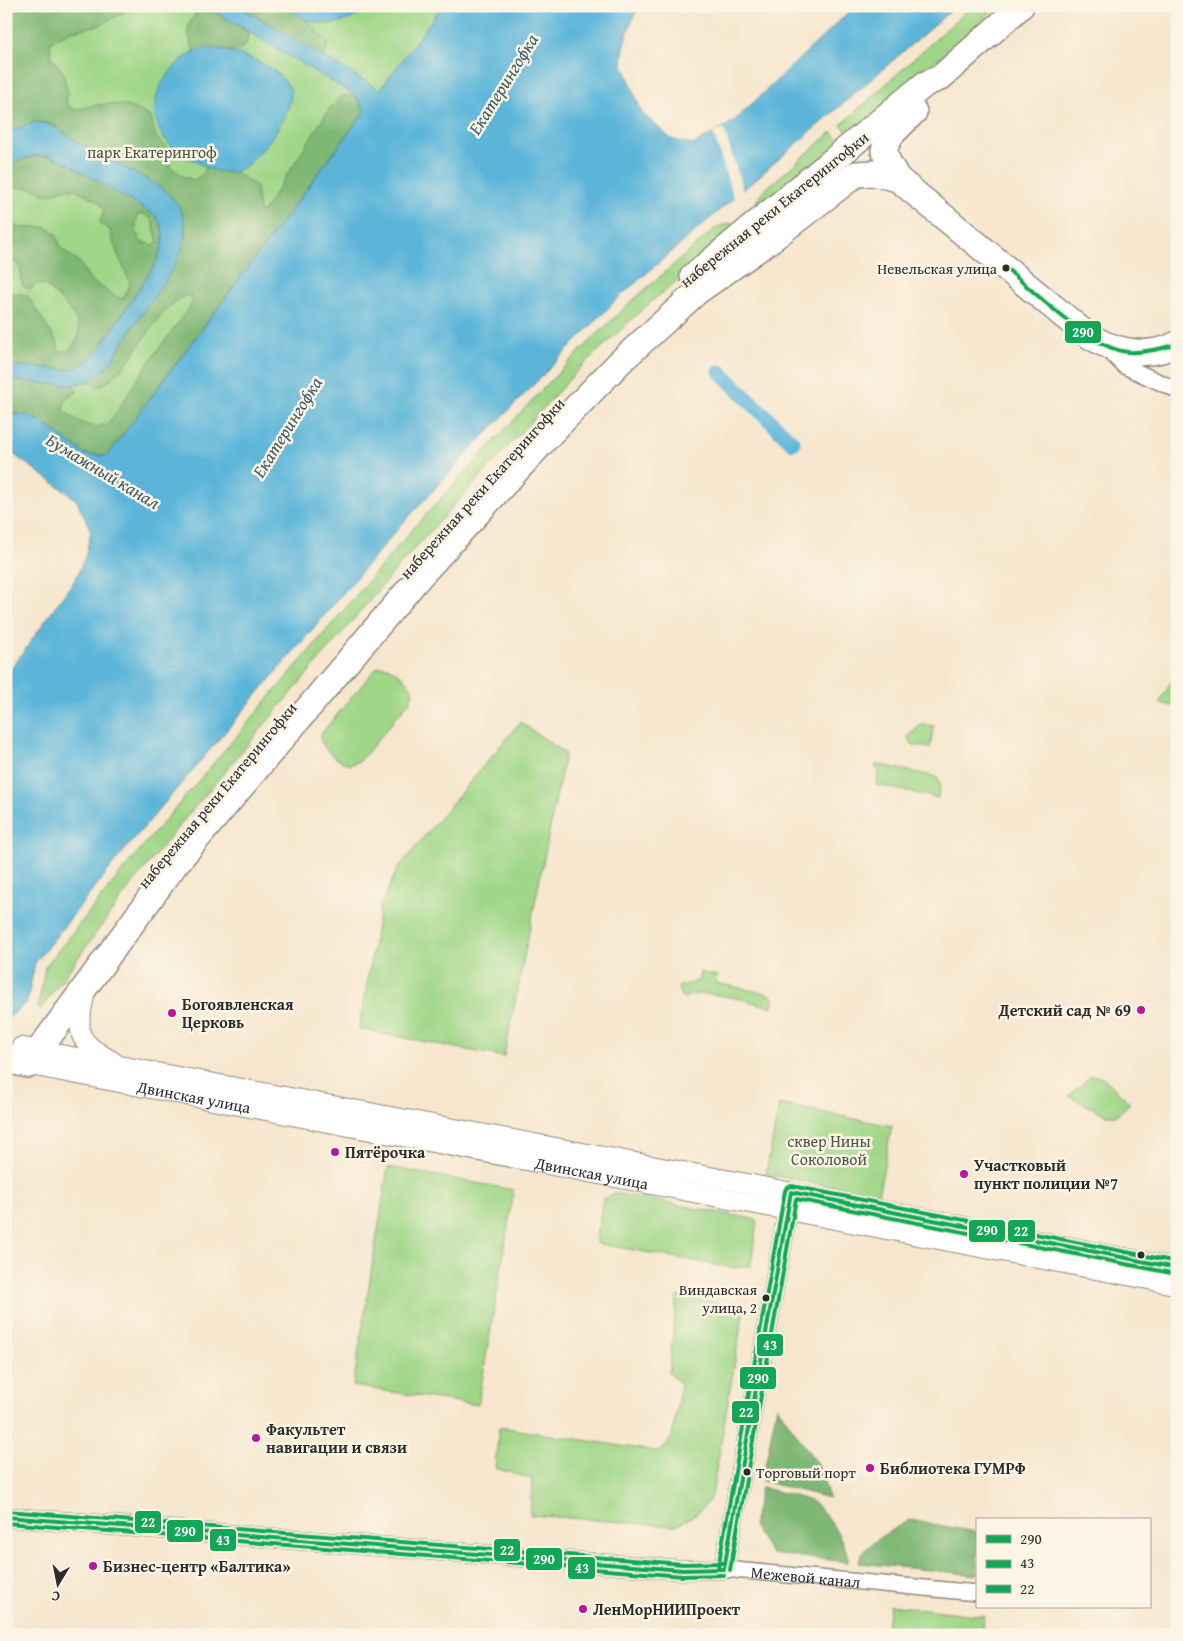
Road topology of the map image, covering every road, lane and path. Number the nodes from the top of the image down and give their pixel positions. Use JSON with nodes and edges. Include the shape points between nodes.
{"nodes":[{"id":1,"x":1021,"y":6,"type":"edge"},
{"id":2,"x":940,"y":78,"type":"junction"},
{"id":3,"x":898,"y":179,"type":"junction"},
{"id":4,"x":1177,"y":344,"type":"edge"},
{"id":5,"x":1103,"y":346,"type":"junction"},
{"id":6,"x":1177,"y":390,"type":"edge"},
{"id":7,"x":87,"y":984,"type":"junction"},
{"id":8,"x":20,"y":1053,"type":"edge"},
{"id":9,"x":126,"y":1068,"type":"junction"},
{"id":10,"x":791,"y":1192,"type":"junction"},
{"id":11,"x":788,"y":1210,"type":"junction"},
{"id":12,"x":1177,"y":1268,"type":"edge"},
{"id":13,"x":1177,"y":1285,"type":"edge"},
{"id":14,"x":6,"y":1517,"type":"edge"},
{"id":15,"x":724,"y":1569,"type":"junction"},
{"id":16,"x":976,"y":1593,"type":"edge"}],
"edges":[{"from":1,"to":2,"type":"main road","name":"набережная реки Екатерингофки"},
{"from":2,"to":3,"type":"main road","via":[[934,94],[888,140],[885,156]]},
{"from":2,"to":8,"type":"main road","name":"набережная реки Екатерингофки","via":[[925,84],[661,303],[613,347],[539,424],[410,566],[162,858]]},
{"from":3,"to":5,"type":"main road"},
{"from":3,"to":7,"type":"main road","name":"набережная реки Екатерингофки","via":[[865,172],[849,179],[685,302],[621,360],[421,575],[174,866]]},
{"from":4,"to":5,"type":"main road","via":[[1153,351],[1127,352]]},
{"from":5,"to":6,"type":"street","via":[[1124,366]]},
{"from":7,"to":8,"type":"main road","name":"набережная реки Екатерингофки"},
{"from":7,"to":9,"type":"street","via":[[79,1023],[81,1037],[88,1046]]},
{"from":8,"to":9,"type":"street","name":"Двинская улица"},
{"from":8,"to":11,"type":"street","name":"Двинская улица"},
{"from":9,"to":10,"type":"street","name":"Двинская улица"},
{"from":10,"to":11,"type":"street"},
{"from":10,"to":12,"type":"street","name":"Двинская улица"},
{"from":11,"to":13,"type":"street","name":"Двинская улица"},
{"from":11,"to":15,"type":"street"},
{"from":14,"to":15,"type":"street","name":"Межевой канал","via":[[673,1570]]},
{"from":15,"to":16,"type":"street","name":"Межевой канал"}]}
